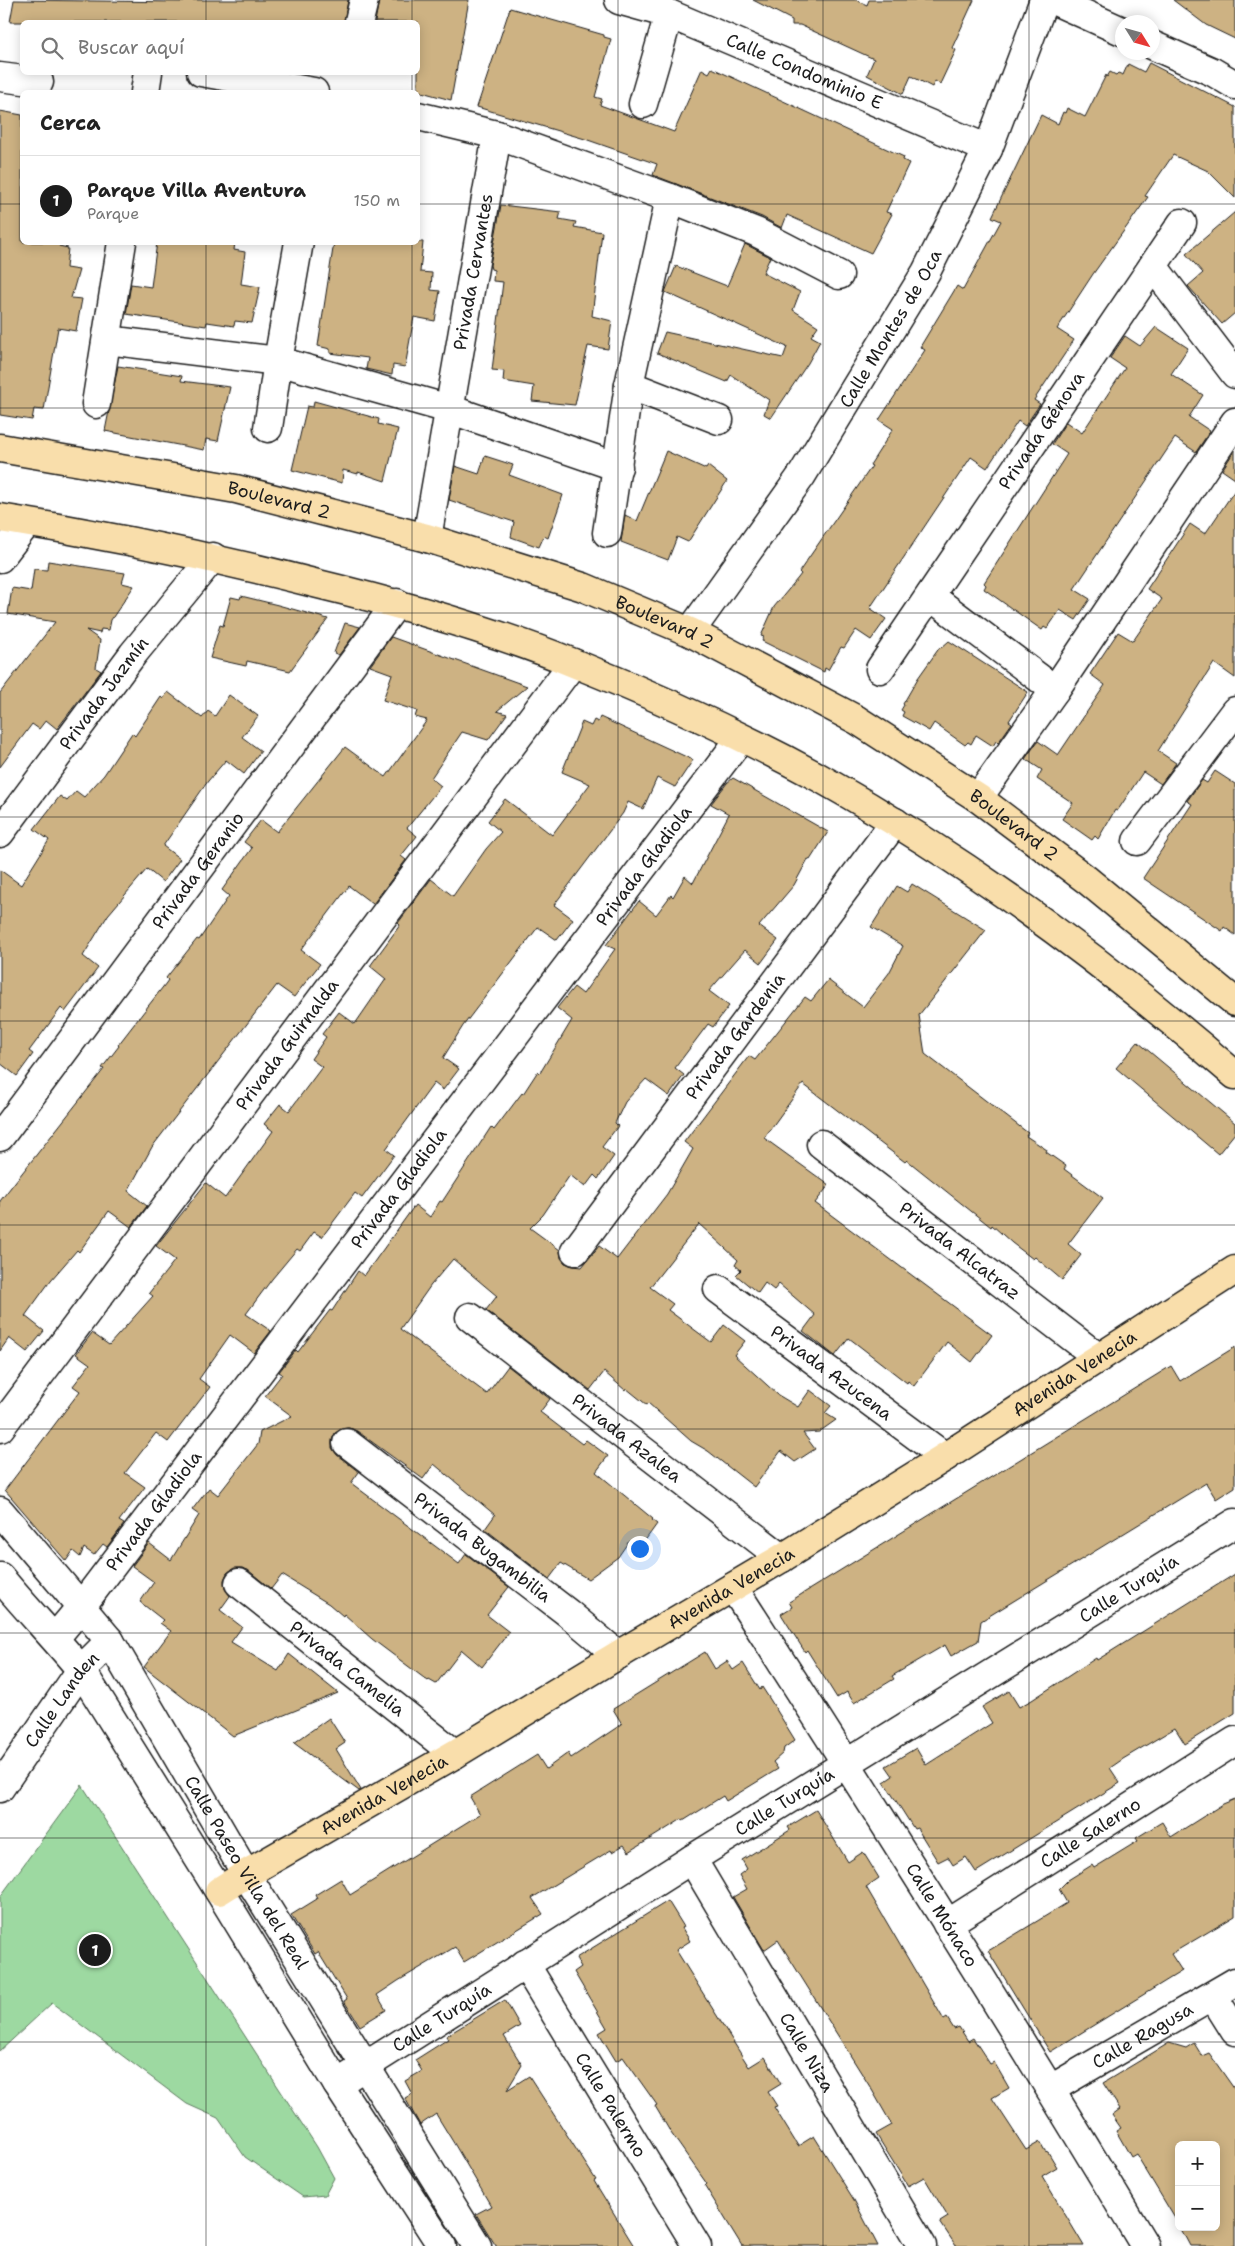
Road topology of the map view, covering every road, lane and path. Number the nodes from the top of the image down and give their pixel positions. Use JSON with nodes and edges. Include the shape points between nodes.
{"nodes":[{"id":1,"x":619,"y":0,"type":"edge"},
{"id":2,"x":1044,"y":0,"type":"edge"},
{"id":3,"x":1053,"y":0,"type":"edge"},
{"id":4,"x":669,"y":14,"type":"junction"},
{"id":5,"x":1115,"y":28,"type":"edge"},
{"id":6,"x":1160,"y":49,"type":"edge"},
{"id":7,"x":148,"y":75,"type":"edge"},
{"id":8,"x":218,"y":75,"type":"edge"},
{"id":9,"x":0,"y":77,"type":"edge"},
{"id":10,"x":39,"y":82,"type":"dead end"},
{"id":11,"x":1235,"y":85,"type":"edge"},
{"id":12,"x":145,"y":90,"type":"edge"},
{"id":13,"x":303,"y":90,"type":"edge"},
{"id":14,"x":643,"y":104,"type":"dead end"},
{"id":15,"x":420,"y":116,"type":"edge"},
{"id":16,"x":497,"y":135,"type":"junction"},
{"id":17,"x":988,"y":149,"type":"junction"},
{"id":18,"x":670,"y":198,"type":"junction"},
{"id":19,"x":1182,"y":223,"type":"dead end"},
{"id":20,"x":122,"y":245,"type":"edge"},
{"id":21,"x":298,"y":245,"type":"edge"},
{"id":22,"x":1153,"y":266,"type":"junction"},
{"id":23,"x":839,"y":275,"type":"dead end"},
{"id":24,"x":107,"y":340,"type":"junction"},
{"id":25,"x":278,"y":361,"type":"junction"},
{"id":26,"x":1235,"y":374,"type":"edge"},
{"id":27,"x":629,"y":386,"type":"junction"},
{"id":28,"x":96,"y":404,"type":"dead end"},
{"id":29,"x":449,"y":409,"type":"junction"},
{"id":30,"x":719,"y":420,"type":"dead end"},
{"id":31,"x":1235,"y":422,"type":"edge"},
{"id":32,"x":268,"y":428,"type":"dead end"},
{"id":33,"x":0,"y":448,"type":"edge"},
{"id":34,"x":618,"y":466,"type":"junction"},
{"id":35,"x":0,"y":518,"type":"edge"},
{"id":36,"x":27,"y":523,"type":"junction"},
{"id":37,"x":608,"y":533,"type":"dead end"},
{"id":38,"x":427,"y":538,"type":"junction"},
{"id":39,"x":0,"y":558,"type":"edge"},
{"id":40,"x":213,"y":558,"type":"junction"},
{"id":41,"x":930,"y":596,"type":"junction"},
{"id":42,"x":397,"y":603,"type":"junction"},
{"id":43,"x":690,"y":632,"type":"junction"},
{"id":44,"x":573,"y":663,"type":"junction"},
{"id":45,"x":880,"y":669,"type":"dead end"},
{"id":46,"x":1055,"y":690,"type":"junction"},
{"id":47,"x":1235,"y":711,"type":"edge"},
{"id":48,"x":741,"y":738,"type":"junction"},
{"id":49,"x":978,"y":798,"type":"junction"},
{"id":50,"x":895,"y":822,"type":"junction"},
{"id":51,"x":0,"y":833,"type":"edge"},
{"id":52,"x":1137,"y":841,"type":"dead end"},
{"id":53,"x":1232,"y":992,"type":"edge"},
{"id":54,"x":1235,"y":1075,"type":"edge"},
{"id":55,"x":0,"y":1136,"type":"edge"},
{"id":56,"x":821,"y":1144,"type":"dead end"},
{"id":57,"x":575,"y":1251,"type":"dead end"},
{"id":58,"x":1235,"y":1270,"type":"edge"},
{"id":59,"x":718,"y":1289,"type":"dead end"},
{"id":60,"x":470,"y":1317,"type":"dead end"},
{"id":61,"x":1099,"y":1358,"type":"junction"},
{"id":62,"x":0,"y":1428,"type":"edge"},
{"id":63,"x":347,"y":1443,"type":"dead end"},
{"id":64,"x":945,"y":1457,"type":"junction"},
{"id":65,"x":0,"y":1511,"type":"edge"},
{"id":66,"x":1235,"y":1523,"type":"edge"},
{"id":67,"x":782,"y":1558,"type":"junction"},
{"id":68,"x":0,"y":1577,"type":"edge"},
{"id":69,"x":239,"y":1583,"type":"dead end"},
{"id":70,"x":733,"y":1587,"type":"junction"},
{"id":71,"x":80,"y":1608,"type":"junction"},
{"id":72,"x":55,"y":1638,"type":"junction"},
{"id":73,"x":110,"y":1641,"type":"junction"},
{"id":74,"x":618,"y":1655,"type":"junction"},
{"id":75,"x":81,"y":1670,"type":"junction"},
{"id":76,"x":1235,"y":1741,"type":"edge"},
{"id":77,"x":455,"y":1754,"type":"junction"},
{"id":78,"x":847,"y":1763,"type":"junction"},
{"id":79,"x":0,"y":1788,"type":"edge"},
{"id":80,"x":692,"y":1859,"type":"junction"},
{"id":81,"x":246,"y":1874,"type":"junction"},
{"id":82,"x":219,"y":1891,"type":"junction"},
{"id":83,"x":947,"y":1924,"type":"junction"},
{"id":84,"x":526,"y":1964,"type":"junction"},
{"id":85,"x":1224,"y":1989,"type":"edge"},
{"id":86,"x":1235,"y":2031,"type":"edge"},
{"id":87,"x":365,"y":2065,"type":"junction"},
{"id":88,"x":337,"y":2084,"type":"junction"},
{"id":89,"x":1051,"y":2089,"type":"junction"},
{"id":90,"x":473,"y":2244,"type":"edge"},
{"id":91,"x":442,"y":2246,"type":"edge"},
{"id":92,"x":697,"y":2246,"type":"edge"},
{"id":93,"x":922,"y":2246,"type":"edge"},
{"id":94,"x":1145,"y":2246,"type":"edge"}],
"edges":[{"from":1,"to":4,"type":"street","name":"Calle Condominio E"},
{"from":2,"to":17,"type":"street","name":"Calle Montes de Oca"},
{"from":3,"to":5,"type":"street"},
{"from":4,"to":14,"type":"street"},
{"from":4,"to":17,"type":"street","name":"Calle Condominio E"},
{"from":6,"to":11,"type":"street"},
{"from":7,"to":12,"type":"street"},
{"from":8,"to":13,"type":"street"},
{"from":9,"to":10,"type":"street"},
{"from":15,"to":16,"type":"street"},
{"from":16,"to":18,"type":"street"},
{"from":16,"to":29,"type":"street","name":"Privada Cervantes"},
{"from":17,"to":43,"type":"street","name":"Calle Montes de Oca","via":[[926,272],[807,467]]},
{"from":18,"to":23,"type":"street","via":[[756,232]]},
{"from":18,"to":27,"type":"street"},
{"from":19,"to":22,"type":"street","name":"Privada Génova"},
{"from":20,"to":24,"type":"street"},
{"from":21,"to":25,"type":"street"},
{"from":22,"to":26,"type":"street"},
{"from":22,"to":41,"type":"street","name":"Privada Génova"},
{"from":24,"to":25,"type":"street"},
{"from":24,"to":28,"type":"street"},
{"from":25,"to":29,"type":"street"},
{"from":25,"to":32,"type":"street"},
{"from":27,"to":30,"type":"street"},
{"from":27,"to":34,"type":"street"},
{"from":29,"to":34,"type":"street"},
{"from":29,"to":38,"type":"street","name":"Privada Cervantes"},
{"from":31,"to":46,"type":"street"},
{"from":33,"to":38,"type":"main road","name":"Boulevard 2","via":[[236,489]]},
{"from":34,"to":37,"type":"street"},
{"from":35,"to":36,"type":"main road"},
{"from":36,"to":39,"type":"street"},
{"from":36,"to":40,"type":"main road"},
{"from":38,"to":43,"type":"main road","name":"Boulevard 2","via":[[583,587]]},
{"from":40,"to":42,"type":"main road"},
{"from":40,"to":51,"type":"street","name":"Privada Jazmín","via":[[133,654]]},
{"from":41,"to":45,"type":"street","name":"Privada Génova"},
{"from":41,"to":46,"type":"street"},
{"from":42,"to":44,"type":"main road"},
{"from":42,"to":55,"type":"street","name":"Privada Geranio"},
{"from":43,"to":49,"type":"main road","name":"Boulevard 2","via":[[857,720]]},
{"from":44,"to":48,"type":"main road"},
{"from":44,"to":62,"type":"street","name":"Privada Guirnalda"},
{"from":46,"to":49,"type":"street"},
{"from":47,"to":52,"type":"street"},
{"from":48,"to":50,"type":"main road","via":[[818,777]]},
{"from":48,"to":71,"type":"street","name":"Privada Gladiola"},
{"from":49,"to":53,"type":"main road","name":"Boulevard 2"},
{"from":50,"to":54,"type":"main road","via":[[996,888],[1155,1007]]},
{"from":50,"to":57,"type":"street","name":"Privada Gardenia"},
{"from":56,"to":61,"type":"street","name":"Privada Alcatraz"},
{"from":58,"to":61,"type":"main road","name":"Avenida Venecia"},
{"from":59,"to":64,"type":"street","name":"Privada Azucena"},
{"from":60,"to":67,"type":"street","name":"Privada Azalea"},
{"from":61,"to":64,"type":"main road","name":"Avenida Venecia"},
{"from":63,"to":74,"type":"street","name":"Privada Bugambilia"},
{"from":64,"to":67,"type":"main road","name":"Avenida Venecia"},
{"from":65,"to":71,"type":"street","name":"Calle Paseo Villa del Real"},
{"from":66,"to":78,"type":"street","name":"Calle Turquía"},
{"from":67,"to":70,"type":"main road","name":"Avenida Venecia"},
{"from":68,"to":72,"type":"street","name":"Calle Paseo Villa del Real"},
{"from":69,"to":77,"type":"street","name":"Privada Camelia"},
{"from":70,"to":74,"type":"main road","name":"Avenida Venecia"},
{"from":70,"to":78,"type":"street","name":"Calle Mónaco"},
{"from":71,"to":72,"type":"street","name":"Privada Gladiola"},
{"from":71,"to":73,"type":"street","name":"Calle Paseo Villa del Real"},
{"from":72,"to":75,"type":"street","name":"Calle Paseo Villa del Real"},
{"from":73,"to":75,"type":"street","name":"Calle Landen"},
{"from":73,"to":81,"type":"street","name":"Calle Paseo Villa del Real"},
{"from":74,"to":77,"type":"main road","name":"Avenida Venecia"},
{"from":75,"to":79,"type":"street","name":"Calle Landen"},
{"from":75,"to":82,"type":"street","name":"Calle Paseo Villa del Real"},
{"from":76,"to":83,"type":"street","name":"Calle Salerno"},
{"from":77,"to":81,"type":"main road","name":"Avenida Venecia"},
{"from":78,"to":80,"type":"street","name":"Calle Turquía"},
{"from":78,"to":83,"type":"street","name":"Calle Mónaco"},
{"from":80,"to":84,"type":"street","name":"Calle Turquía"},
{"from":80,"to":93,"type":"street","name":"Calle Niza"},
{"from":81,"to":82,"type":"main road","name":"Avenida Venecia"},
{"from":81,"to":87,"type":"street","name":"Calle Paseo Villa del Real"},
{"from":82,"to":88,"type":"street","name":"Calle Paseo Villa del Real"},
{"from":83,"to":89,"type":"street","name":"Calle Mónaco"},
{"from":84,"to":87,"type":"street","name":"Calle Turquía"},
{"from":84,"to":92,"type":"street","name":"Calle Palermo"},
{"from":85,"to":86,"type":"street"},
{"from":85,"to":89,"type":"street","name":"Calle Ragusa"},
{"from":87,"to":88,"type":"street","name":"Calle Turquía"},
{"from":87,"to":90,"type":"street","name":"Calle Paseo Villa del Real"},
{"from":88,"to":91,"type":"street","name":"Calle Paseo Villa del Real"},
{"from":89,"to":94,"type":"street","name":"Calle Mónaco"}]}
